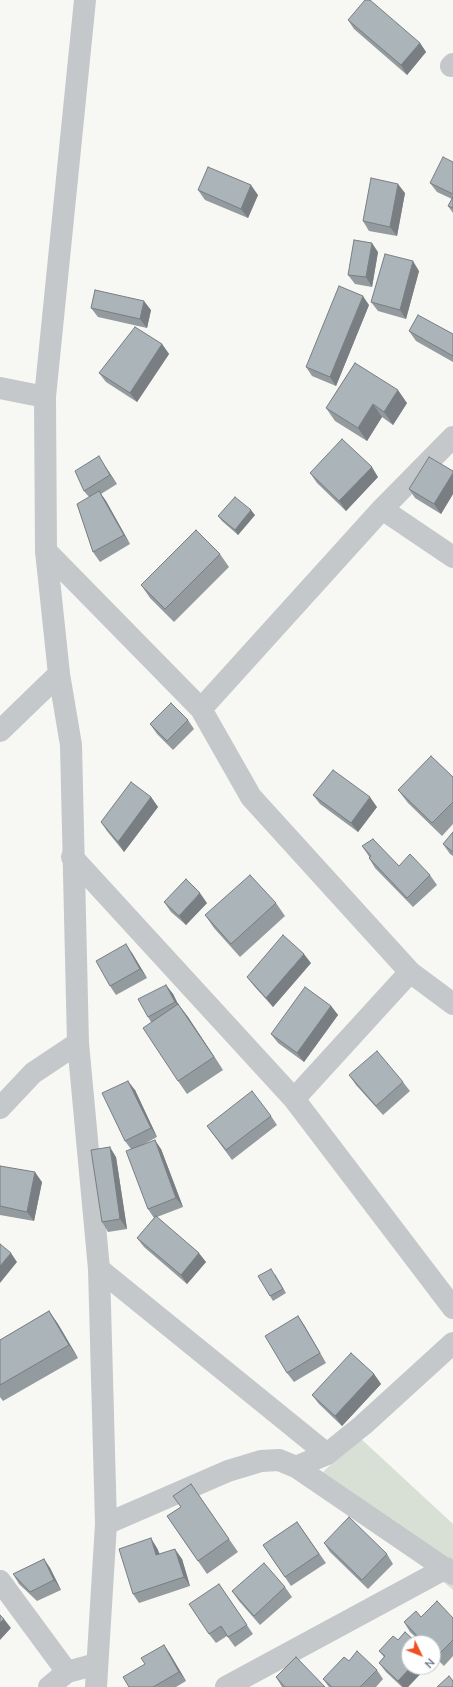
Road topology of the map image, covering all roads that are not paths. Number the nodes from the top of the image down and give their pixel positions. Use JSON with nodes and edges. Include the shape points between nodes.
{"nodes":[{"id":1,"x":86,"y":0,"type":"edge"},
{"id":2,"x":0,"y":388,"type":"edge"},
{"id":3,"x":45,"y":397,"type":"junction"},
{"id":4,"x":453,"y":437,"type":"edge"},
{"id":5,"x":382,"y":509,"type":"junction"},
{"id":6,"x":46,"y":551,"type":"junction"},
{"id":7,"x":453,"y":557,"type":"edge"},
{"id":8,"x":60,"y":674,"type":"junction"},
{"id":9,"x":201,"y":708,"type":"junction"},
{"id":10,"x":0,"y":731,"type":"edge"},
{"id":11,"x":72,"y":856,"type":"junction"},
{"id":12,"x":410,"y":972,"type":"junction"},
{"id":13,"x":453,"y":1004,"type":"edge"},
{"id":14,"x":78,"y":1043,"type":"junction"},
{"id":15,"x":294,"y":1099,"type":"junction"},
{"id":16,"x":0,"y":1108,"type":"edge"},
{"id":17,"x":99,"y":1270,"type":"junction"},
{"id":18,"x":453,"y":1308,"type":"edge"},
{"id":19,"x":453,"y":1343,"type":"edge"},
{"id":20,"x":327,"y":1454,"type":"junction"},
{"id":21,"x":296,"y":1467,"type":"junction"},
{"id":22,"x":106,"y":1524,"type":"junction"},
{"id":23,"x":449,"y":1571,"type":"edge"},
{"id":24,"x":0,"y":1580,"type":"edge"},
{"id":25,"x":97,"y":1664,"type":"junction"},
{"id":26,"x":67,"y":1672,"type":"junction"},
{"id":27,"x":49,"y":1687,"type":"edge"},
{"id":28,"x":96,"y":1687,"type":"edge"},
{"id":29,"x":226,"y":1687,"type":"edge"}],
"edges":[{"from":1,"to":3,"type":"street"},
{"from":2,"to":3,"type":"street"},
{"from":3,"to":6,"type":"street"},
{"from":4,"to":5,"type":"street"},
{"from":5,"to":7,"type":"street"},
{"from":5,"to":9,"type":"street"},
{"from":6,"to":8,"type":"street"},
{"from":6,"to":9,"type":"street"},
{"from":8,"to":10,"type":"street"},
{"from":8,"to":11,"type":"street","via":[[70,746]]},
{"from":9,"to":12,"type":"street","via":[[251,797]]},
{"from":11,"to":14,"type":"street"},
{"from":11,"to":15,"type":"street"},
{"from":12,"to":13,"type":"street"},
{"from":12,"to":15,"type":"street"},
{"from":14,"to":16,"type":"street","via":[[34,1073]]},
{"from":14,"to":17,"type":"street"},
{"from":15,"to":18,"type":"street"},
{"from":17,"to":20,"type":"street"},
{"from":17,"to":22,"type":"street"},
{"from":19,"to":20,"type":"street","via":[[363,1425]]},
{"from":20,"to":21,"type":"street"},
{"from":21,"to":22,"type":"street","via":[[279,1460],[260,1460]]},
{"from":21,"to":23,"type":"street"},
{"from":22,"to":25,"type":"street"},
{"from":23,"to":29,"type":"street"},
{"from":24,"to":26,"type":"street"},
{"from":25,"to":26,"type":"street"},
{"from":25,"to":28,"type":"street"},
{"from":26,"to":27,"type":"street"}]}
